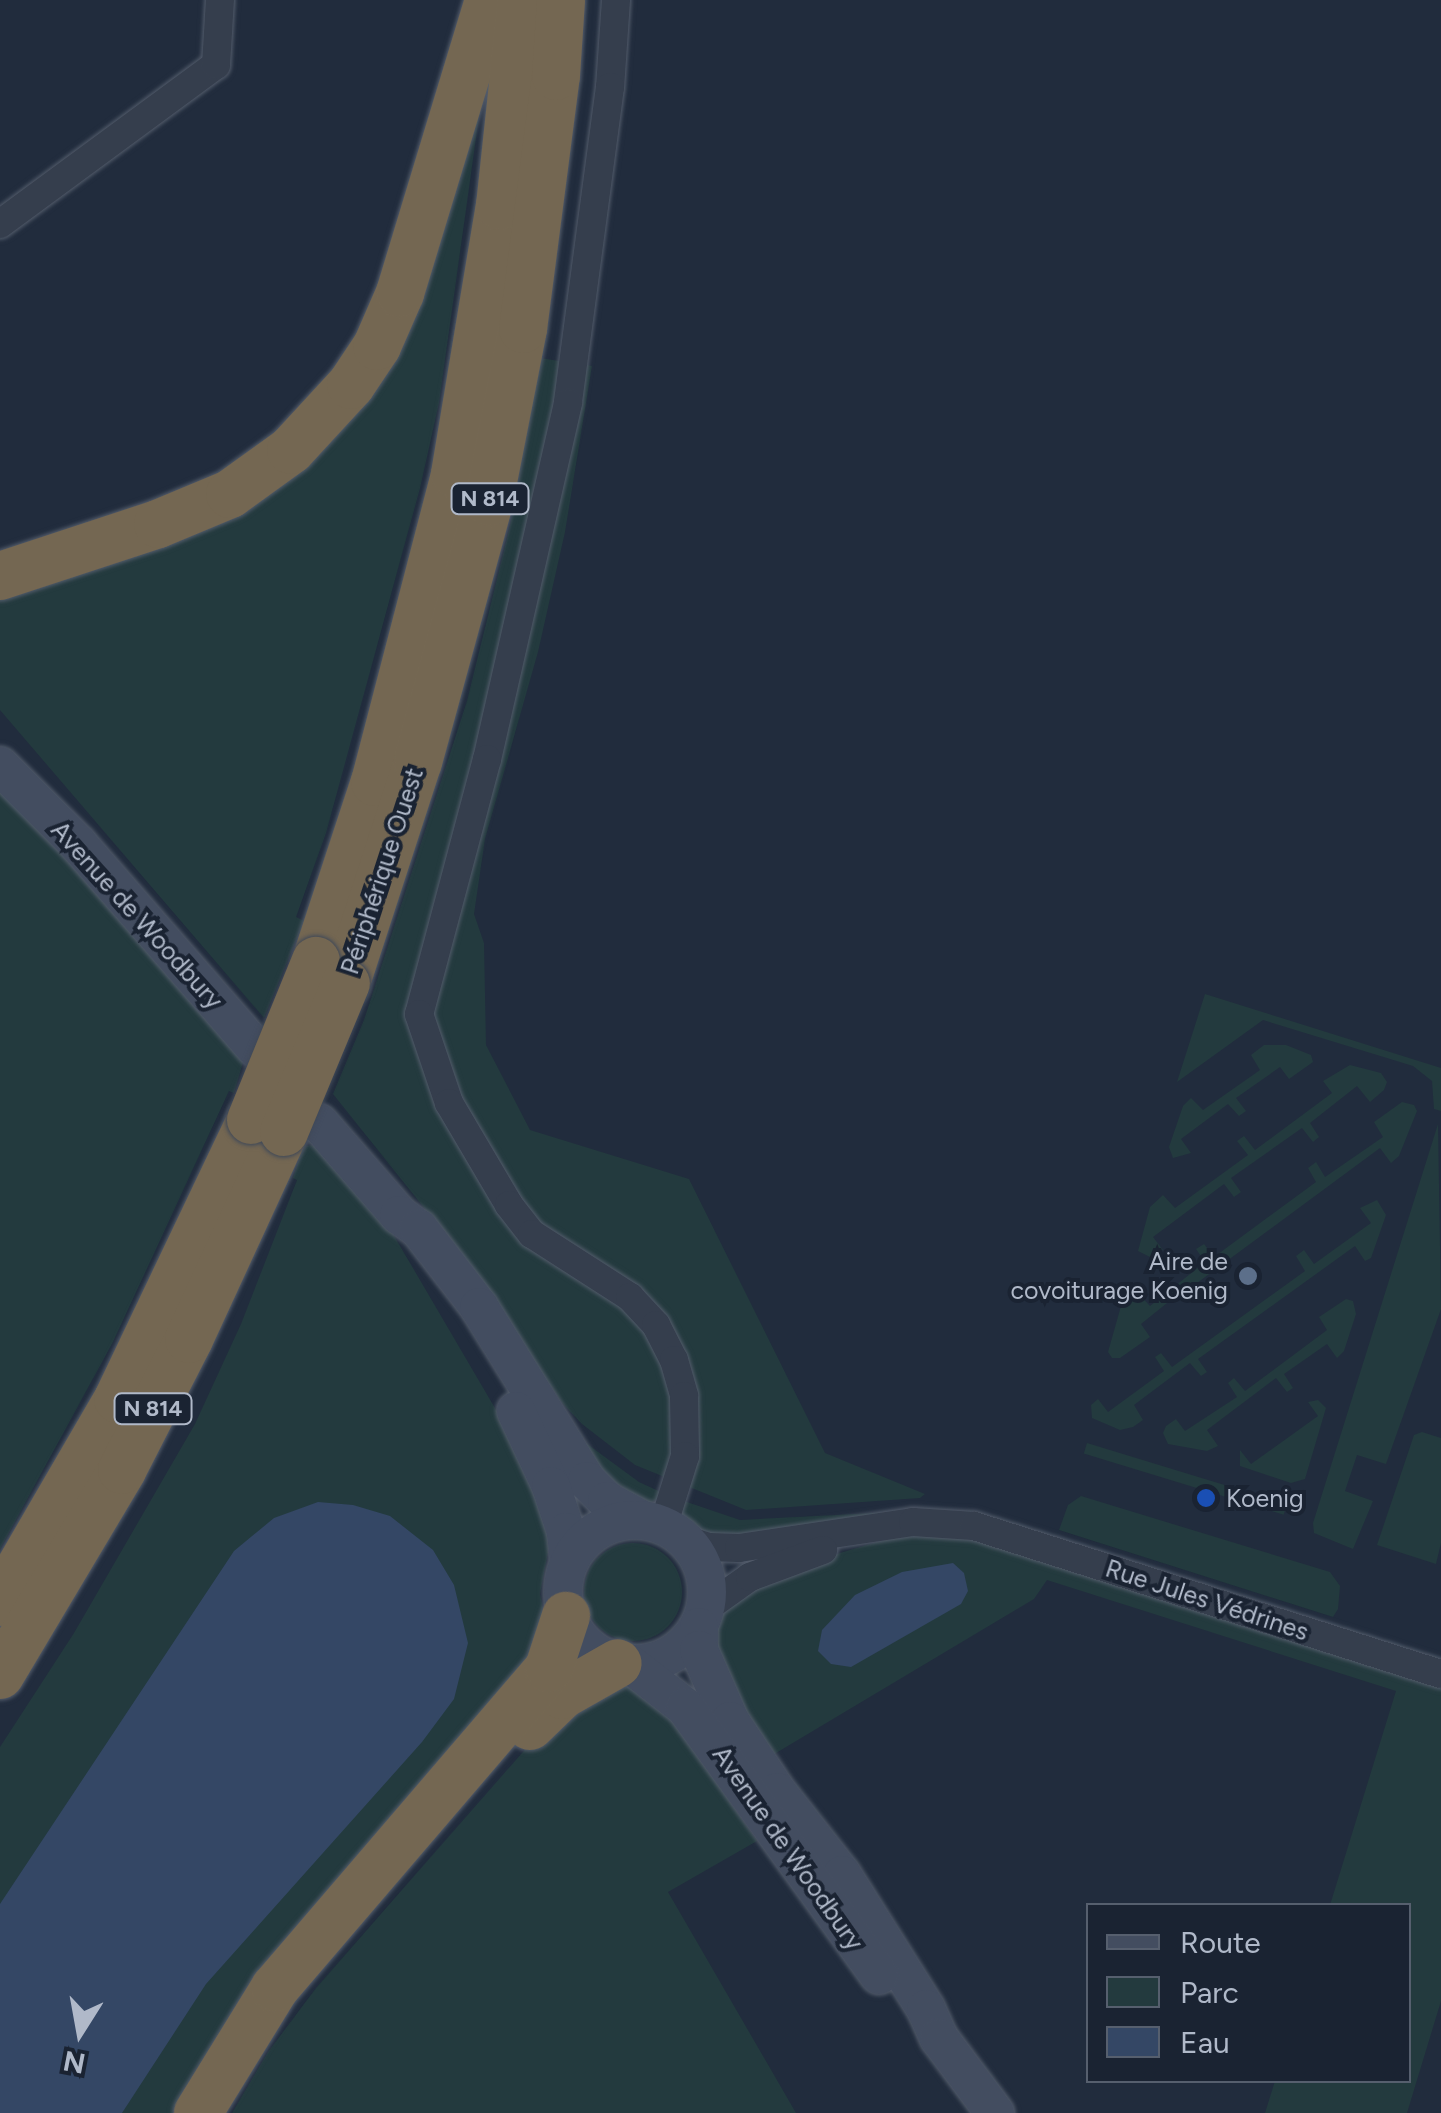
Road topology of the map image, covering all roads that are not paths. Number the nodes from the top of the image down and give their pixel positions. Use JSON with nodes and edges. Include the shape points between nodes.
{"nodes":[{"id":1,"x":220,"y":0,"type":"edge"},
{"id":2,"x":488,"y":0,"type":"edge"},
{"id":3,"x":522,"y":0,"type":"edge"},
{"id":4,"x":561,"y":0,"type":"edge"},
{"id":5,"x":616,"y":0,"type":"edge"},
{"id":6,"x":0,"y":224,"type":"edge"},
{"id":7,"x":0,"y":576,"type":"edge"},
{"id":8,"x":5,"y":775,"type":"edge"},
{"id":9,"x":331,"y":972,"type":"junction"},
{"id":10,"x":256,"y":1048,"type":"dead end"},
{"id":11,"x":285,"y":1125,"type":"junction"},
{"id":12,"x":400,"y":1216,"type":"junction"},
{"id":13,"x":663,"y":1528,"type":"junction"},
{"id":14,"x":856,"y":1534,"type":"junction"},
{"id":15,"x":568,"y":1562,"type":"junction"},
{"id":16,"x":0,"y":1602,"type":"edge"},
{"id":17,"x":566,"y":1616,"type":"junction"},
{"id":18,"x":702,"y":1618,"type":"junction"},
{"id":19,"x":625,"y":1664,"type":"junction"},
{"id":20,"x":1441,"y":1674,"type":"edge"},
{"id":21,"x":0,"y":1675,"type":"edge"},
{"id":22,"x":939,"y":2038,"type":"junction"},
{"id":23,"x":198,"y":2113,"type":"edge"},
{"id":24,"x":219,"y":2113,"type":"edge"},
{"id":25,"x":995,"y":2113,"type":"edge"}],
"edges":[{"from":1,"to":6,"type":"street","via":[[216,65]]},
{"from":2,"to":7,"type":"highway","via":[[400,293],[352,385],[316,426],[230,494]]},
{"from":3,"to":9,"type":"highway","name":"Périphérique Ouest","number":"N 814","via":[[497,226],[454,474]]},
{"from":4,"to":9,"type":"highway","name":"Périphérique Ouest","number":"N 814","via":[[523,329],[490,502],[418,762]]},
{"from":5,"to":13,"type":"street","via":[[568,404],[491,742],[419,1014],[449,1103],[509,1205],[532,1234],[630,1297],[656,1325],[674,1360],[686,1456]]},
{"from":8,"to":10,"type":"street","name":"Avenue de Woodbury","via":[[90,858]]},
{"from":9,"to":11,"type":"highway","name":"Périphérique Ouest","number":"N 814","bridge":true},
{"from":11,"to":12,"type":"street"},
{"from":11,"to":16,"type":"highway","name":"Périphérique Ouest","number":"N 814"},
{"from":11,"to":21,"type":"highway","name":"Périphérique Ouest","number":"N 814","via":[[189,1340],[122,1470]]},
{"from":12,"to":13,"type":"street","via":[[419,1229],[478,1307],[587,1482],[607,1501]]},
{"from":12,"to":15,"type":"street","via":[[522,1420],[566,1532]]},
{"from":13,"to":14,"type":"street","via":[[724,1549]]},
{"from":13,"to":15,"type":"street","via":[[598,1529]]},
{"from":13,"to":18,"type":"street","name":"Avenue de Woodbury","via":[[706,1578]]},
{"from":14,"to":18,"type":"street","via":[[750,1577]]},
{"from":14,"to":20,"type":"street","name":"Rue Jules Védrines","via":[[913,1522],[974,1526]]},
{"from":15,"to":17,"type":"street","via":[[562,1588]]},
{"from":17,"to":19,"type":"street","name":"Avenue de Woodbury","via":[[592,1651]]},
{"from":17,"to":23,"type":"highway","via":[[540,1681],[275,1988]]},
{"from":18,"to":19,"type":"street","via":[[671,1656]]},
{"from":18,"to":22,"type":"street","name":"Avenue de Woodbury","via":[[699,1650],[730,1722],[842,1875]]},
{"from":19,"to":22,"type":"street","name":"Avenue de Woodbury","via":[[685,1706],[882,1979]]},
{"from":19,"to":24,"type":"highway","via":[[562,1696],[510,1744],[291,1997]]},
{"from":22,"to":25,"type":"street","name":"Avenue de Woodbury"}]}
